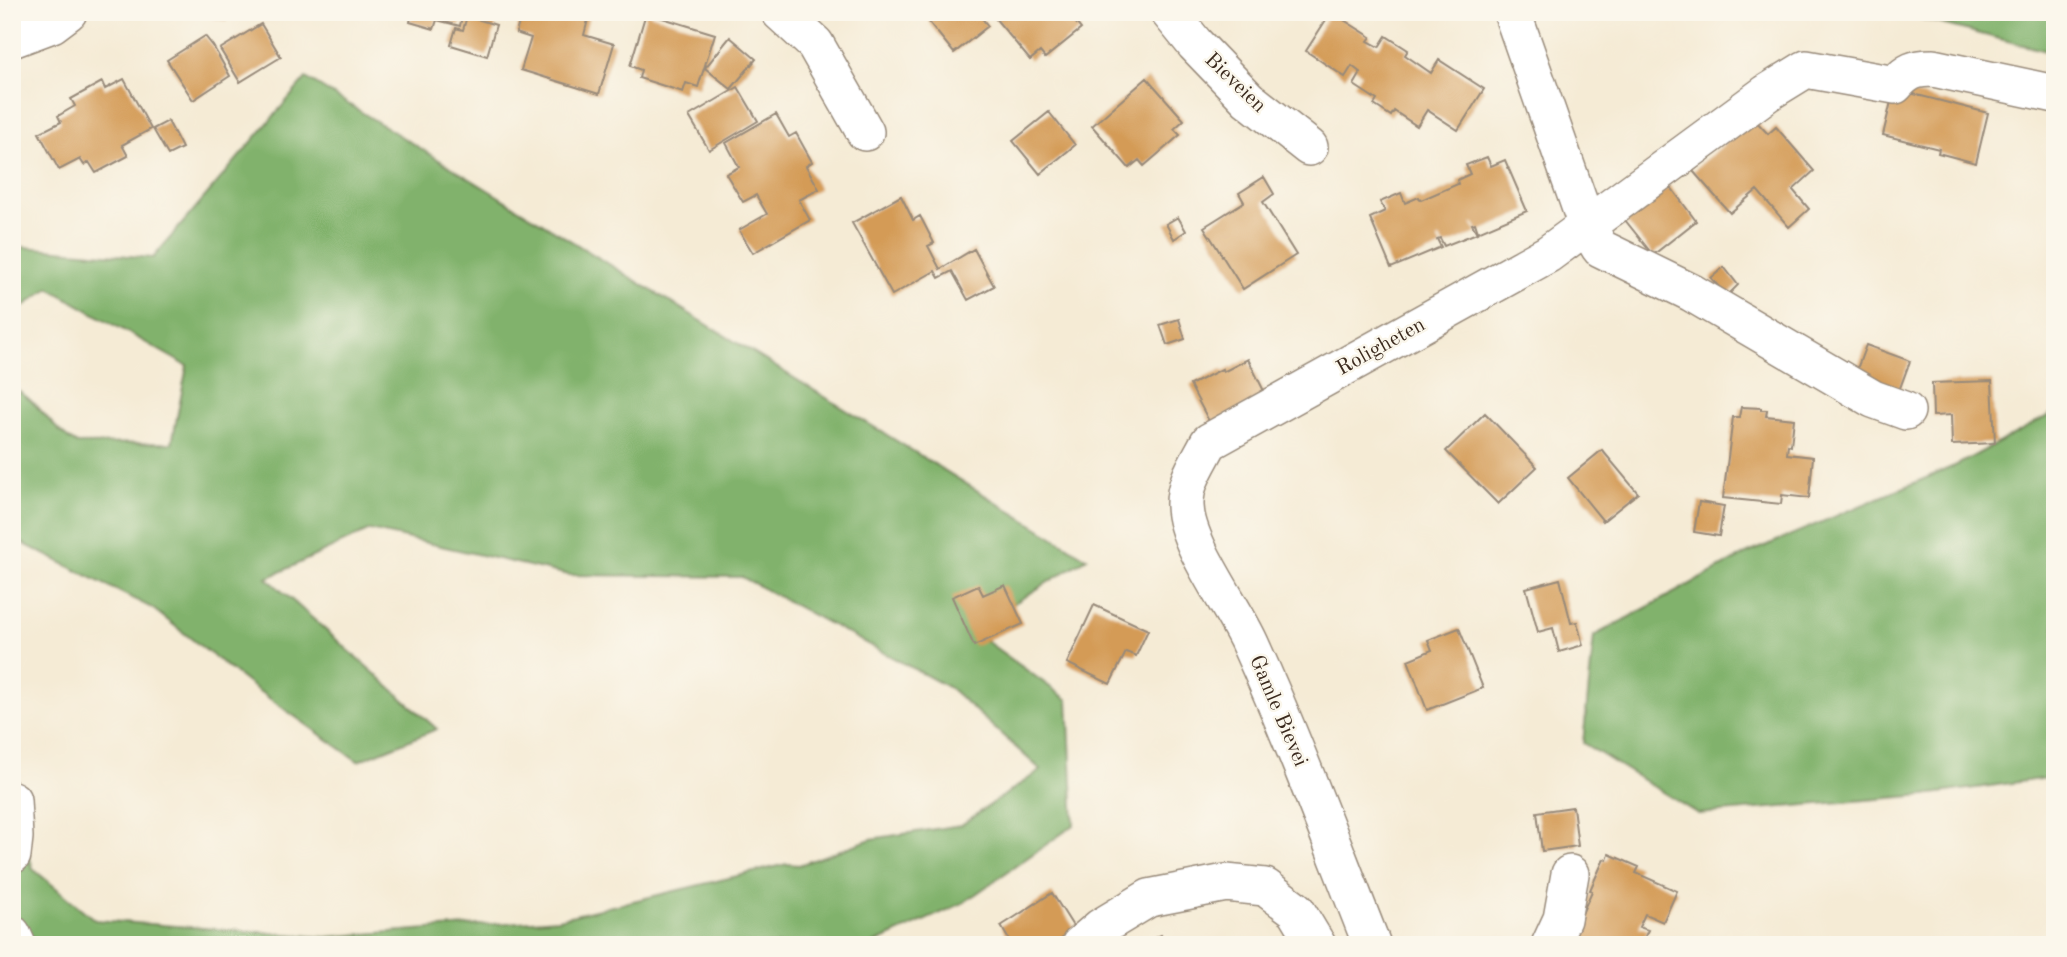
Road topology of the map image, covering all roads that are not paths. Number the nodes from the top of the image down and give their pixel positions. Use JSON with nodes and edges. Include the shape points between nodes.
{"nodes":[{"id":1,"x":68,"y":12,"type":"edge"},
{"id":2,"x":780,"y":12,"type":"edge"},
{"id":3,"x":1169,"y":12,"type":"edge"},
{"id":4,"x":1512,"y":12,"type":"edge"},
{"id":5,"x":12,"y":39,"type":"edge"},
{"id":6,"x":2055,"y":94,"type":"edge"},
{"id":7,"x":865,"y":132,"type":"dead end"},
{"id":8,"x":1308,"y":148,"type":"dead end"},
{"id":9,"x":1587,"y":226,"type":"junction"},
{"id":10,"x":1906,"y":411,"type":"dead end"},
{"id":11,"x":1189,"y":480,"type":"joint"},
{"id":12,"x":12,"y":800,"type":"edge"},
{"id":13,"x":12,"y":855,"type":"edge"},
{"id":14,"x":1570,"y":874,"type":"dead end"},
{"id":15,"x":12,"y":934,"type":"edge"},
{"id":16,"x":17,"y":945,"type":"edge"},
{"id":17,"x":1080,"y":945,"type":"edge"},
{"id":18,"x":1317,"y":945,"type":"edge"},
{"id":19,"x":1372,"y":945,"type":"edge"},
{"id":20,"x":1550,"y":945,"type":"edge"}],
"edges":[{"from":1,"to":5,"type":"street","via":[[52,24]]},
{"from":2,"to":7,"type":"street","via":[[815,44]]},
{"from":3,"to":8,"type":"street","name":"Bieveien","via":[[1248,99]]},
{"from":4,"to":9,"type":"street"},
{"from":6,"to":9,"type":"street","name":"Roligheten","via":[[1933,68],[1916,68],[1895,85],[1806,69]]},
{"from":9,"to":10,"type":"street","via":[[1600,248],[1692,293],[1873,399]]},
{"from":9,"to":11,"type":"street","name":"Roligheten","via":[[1548,254],[1209,442]]},
{"from":11,"to":19,"type":"street","name":"Gamle Bievei","via":[[1185,505],[1190,535],[1268,685]]},
{"from":12,"to":13,"type":"street"},
{"from":14,"to":20,"type":"street","via":[[1562,919]]},
{"from":15,"to":16,"type":"street"},
{"from":17,"to":18,"type":"street","via":[[1149,898],[1226,883],[1265,887],[1296,910]]}]}
